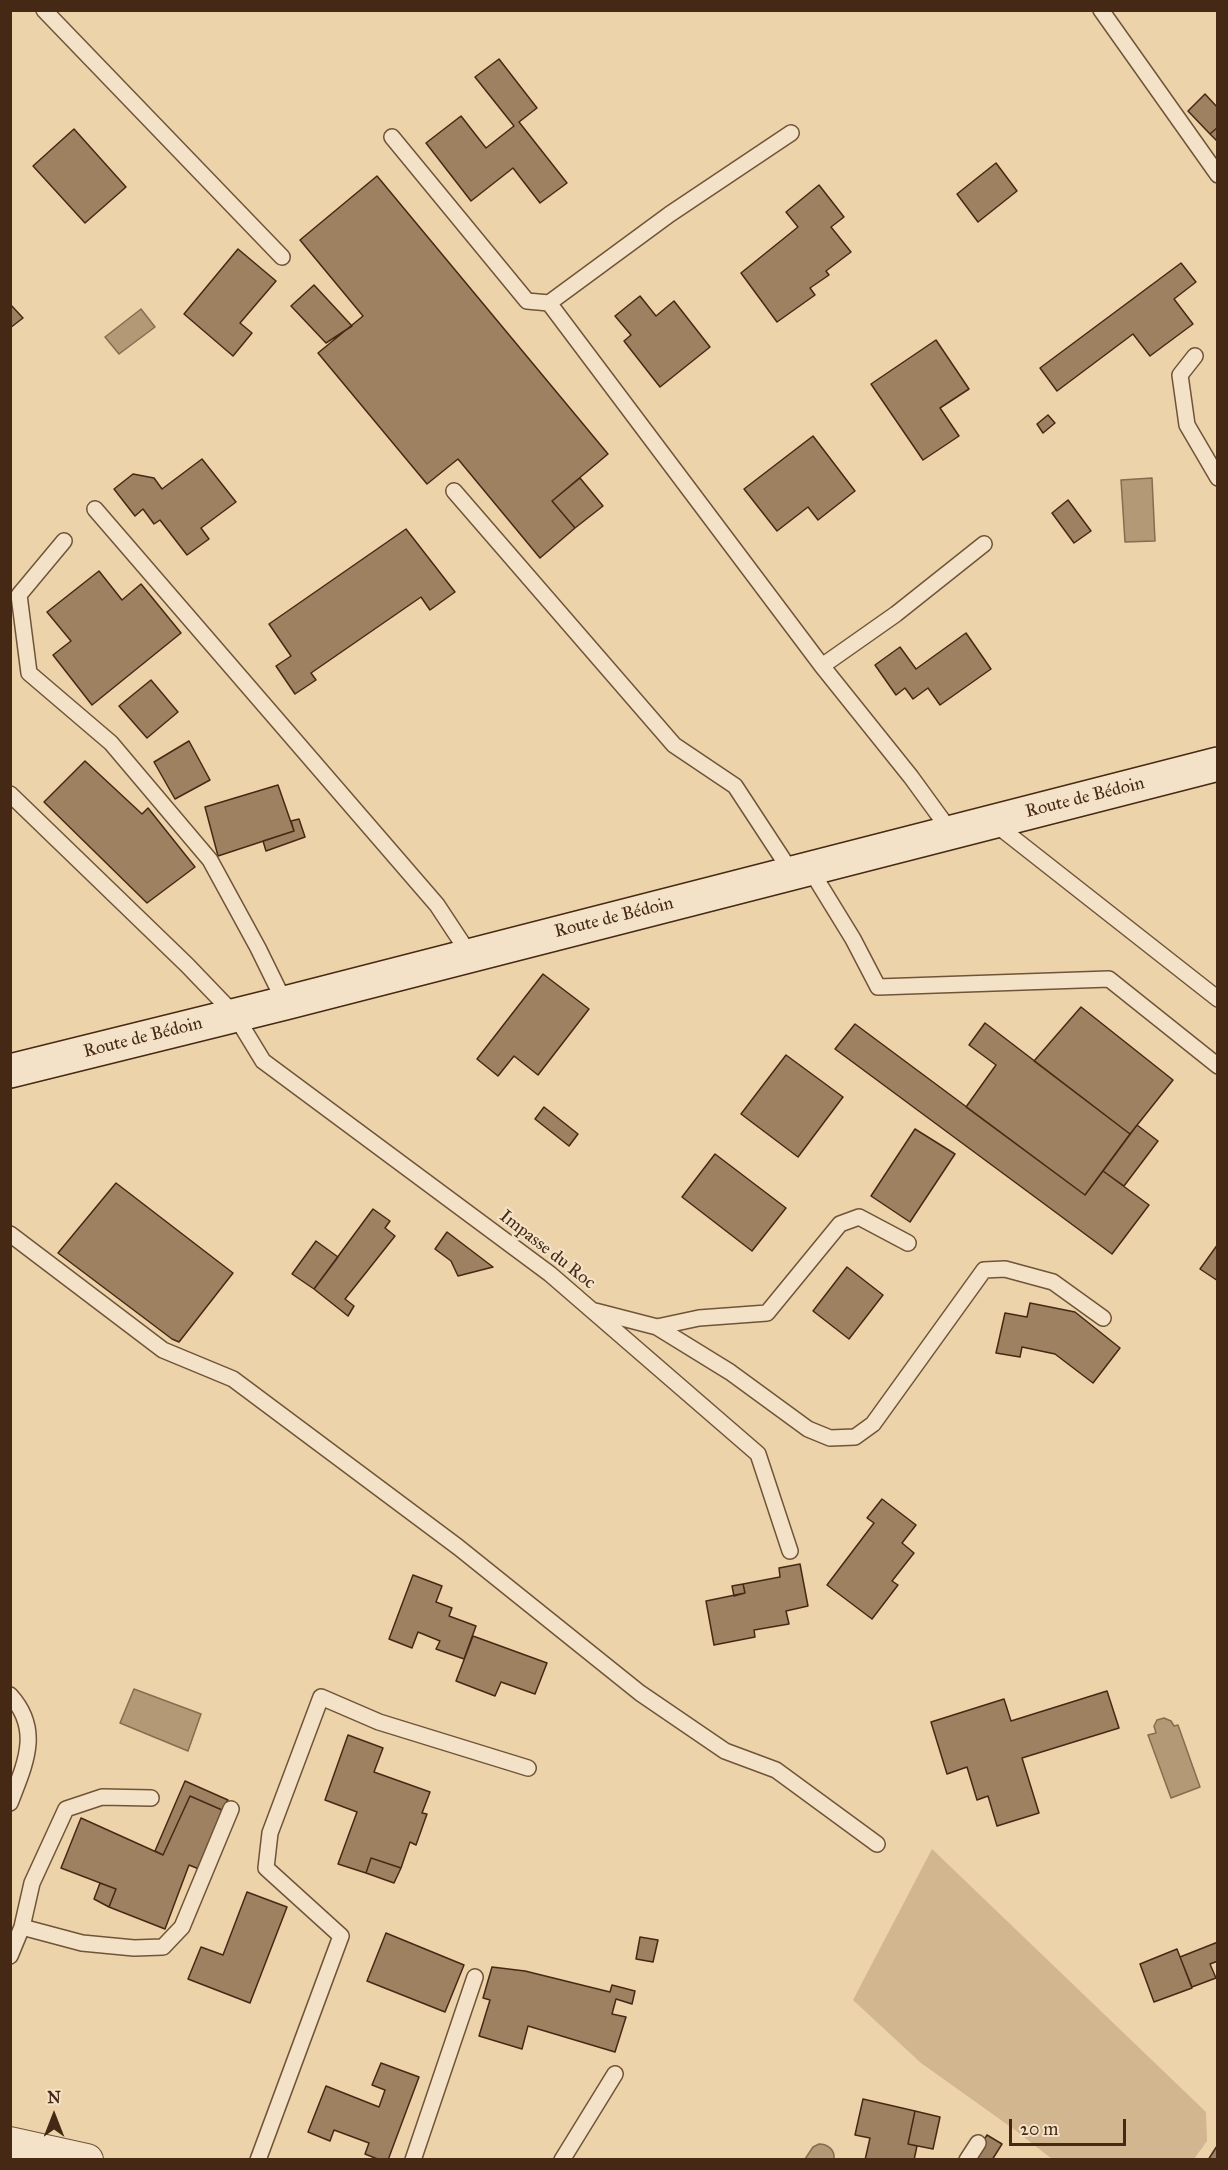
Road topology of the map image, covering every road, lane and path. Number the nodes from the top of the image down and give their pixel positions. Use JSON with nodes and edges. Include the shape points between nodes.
{"nodes":[{"id":1,"x":44,"y":10,"type":"edge"},
{"id":2,"x":1101,"y":10,"type":"edge"},
{"id":3,"x":791,"y":133,"type":"dead end"},
{"id":4,"x":392,"y":137,"type":"dead end"},
{"id":5,"x":1218,"y":175,"type":"edge"},
{"id":6,"x":282,"y":256,"type":"dead end"},
{"id":7,"x":549,"y":303,"type":"junction"},
{"id":8,"x":1195,"y":356,"type":"dead end"},
{"id":9,"x":1218,"y":478,"type":"edge"},
{"id":10,"x":454,"y":491,"type":"dead end"},
{"id":11,"x":95,"y":509,"type":"dead end"},
{"id":12,"x":64,"y":541,"type":"dead end"},
{"id":13,"x":984,"y":544,"type":"dead end"},
{"id":14,"x":822,"y":666,"type":"junction"},
{"id":15,"x":1218,"y":764,"type":"edge"},
{"id":16,"x":10,"y":794,"type":"edge"},
{"id":17,"x":993,"y":822,"type":"junction"},
{"id":18,"x":951,"y":832,"type":"junction"},
{"id":19,"x":801,"y":871,"type":"junction"},
{"id":20,"x":470,"y":956,"type":"junction"},
{"id":21,"x":1218,"y":999,"type":"edge"},
{"id":22,"x":285,"y":1003,"type":"junction"},
{"id":23,"x":235,"y":1015,"type":"junction"},
{"id":24,"x":1218,"y":1066,"type":"edge"},
{"id":25,"x":10,"y":1071,"type":"edge"},
{"id":26,"x":10,"y":1234,"type":"edge"},
{"id":27,"x":908,"y":1243,"type":"dead end"},
{"id":28,"x":592,"y":1311,"type":"junction"},
{"id":29,"x":1103,"y":1318,"type":"dead end"},
{"id":30,"x":657,"y":1327,"type":"junction"},
{"id":31,"x":790,"y":1551,"type":"dead end"},
{"id":32,"x":10,"y":1695,"type":"edge"},
{"id":33,"x":528,"y":1768,"type":"dead end"},
{"id":34,"x":151,"y":1798,"type":"dead end"},
{"id":35,"x":10,"y":1803,"type":"edge"},
{"id":36,"x":231,"y":1809,"type":"dead end"},
{"id":37,"x":877,"y":1844,"type":"dead end"},
{"id":38,"x":22,"y":1927,"type":"junction"},
{"id":39,"x":10,"y":1956,"type":"edge"},
{"id":40,"x":475,"y":1977,"type":"dead end"},
{"id":41,"x":615,"y":2074,"type":"dead end"},
{"id":42,"x":10,"y":2143,"type":"edge"},
{"id":43,"x":978,"y":2143,"type":"dead end"},
{"id":44,"x":87,"y":2160,"type":"edge"},
{"id":45,"x":258,"y":2160,"type":"edge"},
{"id":46,"x":413,"y":2160,"type":"edge"},
{"id":47,"x":562,"y":2160,"type":"edge"},
{"id":48,"x":967,"y":2160,"type":"edge"}],
"edges":[{"from":1,"to":6,"type":"lane"},
{"from":2,"to":5,"type":"lane"},
{"from":3,"to":7,"type":"lane","via":[[670,214]]},
{"from":4,"to":7,"type":"lane","via":[[527,301]]},
{"from":7,"to":14,"type":"lane"},
{"from":8,"to":9,"type":"lane","via":[[1180,375],[1187,425]]},
{"from":10,"to":19,"type":"lane","via":[[674,745],[735,786]]},
{"from":11,"to":20,"type":"lane","via":[[437,905]]},
{"from":12,"to":22,"type":"lane","via":[[19,595],[29,674],[111,743],[210,860]]},
{"from":13,"to":14,"type":"lane"},
{"from":14,"to":18,"type":"lane"},
{"from":15,"to":17,"type":"main road","name":"Route de Bédoin"},
{"from":16,"to":23,"type":"lane","name":"Impasse du Roc"},
{"from":17,"to":18,"type":"main road","name":"Route de Bédoin"},
{"from":17,"to":21,"type":"lane"},
{"from":18,"to":19,"type":"main road","name":"Route de Bédoin"},
{"from":19,"to":20,"type":"main road","name":"Route de Bédoin"},
{"from":19,"to":24,"type":"lane","via":[[853,939],[878,987],[1108,980]]},
{"from":20,"to":22,"type":"main road","name":"Route de Bédoin"},
{"from":22,"to":23,"type":"main road","name":"Route de Bédoin"},
{"from":23,"to":25,"type":"main road","name":"Route de Bédoin"},
{"from":23,"to":28,"type":"lane","name":"Impasse du Roc","via":[[263,1061],[550,1274]]},
{"from":26,"to":37,"type":"lane","via":[[163,1350],[233,1379],[458,1547],[640,1693],[725,1751],[776,1770]]},
{"from":27,"to":30,"type":"lane","via":[[859,1217],[840,1224],[767,1313],[699,1318]]},
{"from":28,"to":30,"type":"lane"},
{"from":28,"to":31,"type":"lane","name":"Impasse du Roc","via":[[758,1454]]},
{"from":29,"to":30,"type":"lane","via":[[1053,1282],[1005,1269],[984,1270],[873,1424],[855,1437],[830,1438],[808,1429],[730,1372]]},
{"from":32,"to":35,"type":"lane","via":[[28,1726],[28,1756]]},
{"from":33,"to":45,"type":"lane","via":[[379,1722],[321,1697],[270,1833],[266,1868],[340,1936]]},
{"from":34,"to":38,"type":"lane","via":[[102,1797],[66,1809],[32,1883]]},
{"from":36,"to":38,"type":"lane","via":[[182,1927],[163,1947],[82,1943]]},
{"from":38,"to":39,"type":"lane"},
{"from":40,"to":46,"type":"lane"},
{"from":41,"to":47,"type":"lane"},
{"from":42,"to":44,"type":"street"},
{"from":43,"to":48,"type":"lane"}]}
